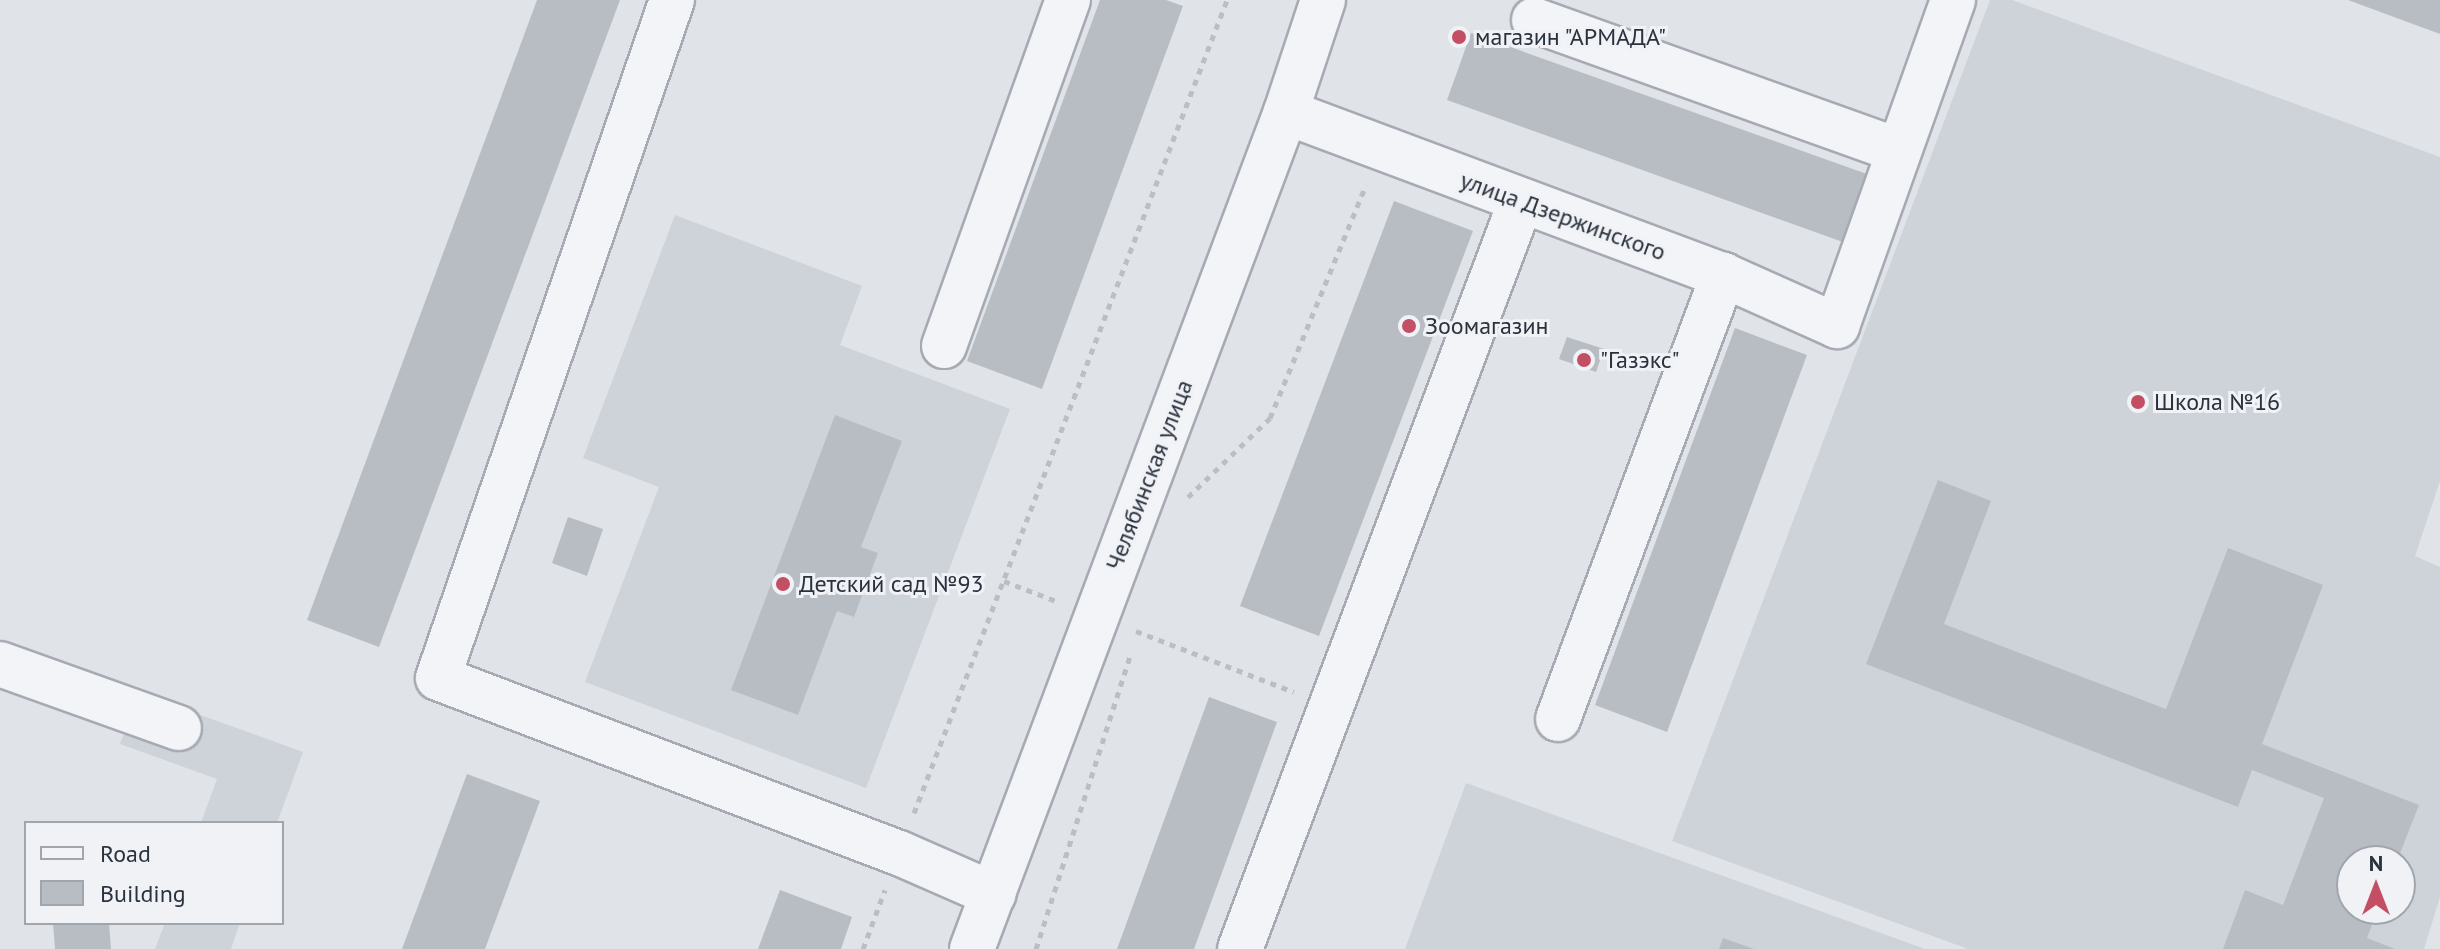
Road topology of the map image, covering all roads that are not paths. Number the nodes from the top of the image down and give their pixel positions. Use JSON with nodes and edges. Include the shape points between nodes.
{"nodes":[{"id":1,"x":672,"y":0,"type":"edge"},
{"id":2,"x":1068,"y":0,"type":"edge"},
{"id":3,"x":1323,"y":0,"type":"edge"},
{"id":4,"x":1953,"y":0,"type":"edge"},
{"id":5,"x":1534,"y":20,"type":"dead end"},
{"id":6,"x":1286,"y":112,"type":"junction"},
{"id":7,"x":1898,"y":150,"type":"junction"},
{"id":8,"x":1521,"y":201,"type":"junction"},
{"id":9,"x":1723,"y":275,"type":"junction"},
{"id":10,"x":944,"y":346,"type":"dead end"},
{"id":11,"x":0,"y":664,"type":"edge"},
{"id":12,"x":1558,"y":719,"type":"dead end"},
{"id":13,"x":179,"y":728,"type":"dead end"},
{"id":14,"x":993,"y":894,"type":"junction"},
{"id":15,"x":972,"y":949,"type":"edge"},
{"id":16,"x":1240,"y":949,"type":"edge"}],
"edges":[{"from":1,"to":14,"type":"street","via":[[438,678],[899,853]]},
{"from":2,"to":10,"type":"street"},
{"from":3,"to":6,"type":"street","name":"Челябинская улица"},
{"from":4,"to":7,"type":"street"},
{"from":5,"to":7,"type":"street"},
{"from":6,"to":8,"type":"street","name":"улица Дзержинского"},
{"from":6,"to":14,"type":"street","name":"Челябинская улица"},
{"from":7,"to":9,"type":"street","name":"улица Дзержинского","via":[[1837,326]]},
{"from":8,"to":9,"type":"street","name":"улица Дзержинского"},
{"from":8,"to":16,"type":"street"},
{"from":9,"to":12,"type":"street"},
{"from":11,"to":13,"type":"street"},
{"from":14,"to":15,"type":"street","name":"Челябинская улица"}]}
